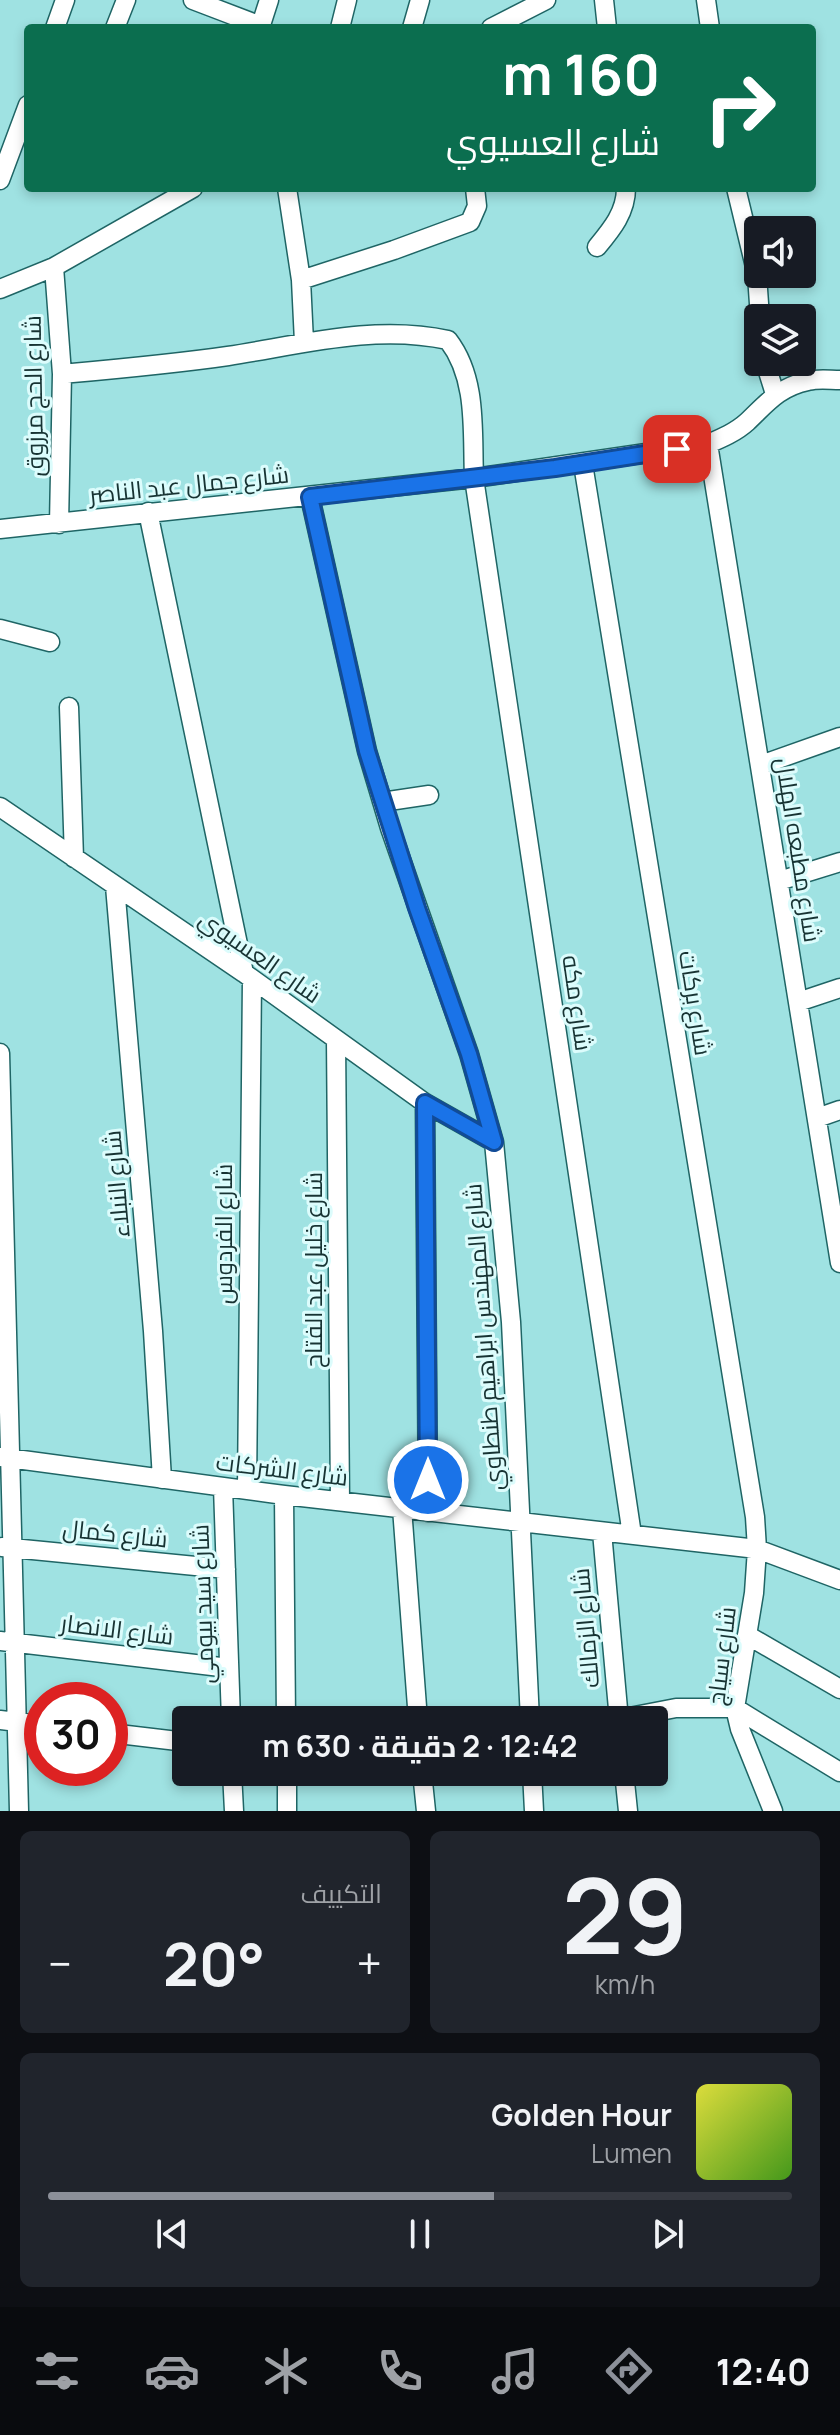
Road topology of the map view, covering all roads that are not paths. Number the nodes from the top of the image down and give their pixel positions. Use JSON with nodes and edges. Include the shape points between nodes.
{"nodes":[{"id":1,"x":65,"y":0,"type":"edge"},
{"id":2,"x":126,"y":0,"type":"edge"},
{"id":3,"x":193,"y":0,"type":"edge"},
{"id":4,"x":269,"y":0,"type":"edge"},
{"id":5,"x":347,"y":0,"type":"edge"},
{"id":6,"x":420,"y":0,"type":"edge"},
{"id":7,"x":546,"y":0,"type":"edge"},
{"id":8,"x":604,"y":0,"type":"edge"},
{"id":9,"x":706,"y":0,"type":"edge"},
{"id":10,"x":519,"y":13,"type":"edge"},
{"id":11,"x":61,"y":24,"type":"edge"},
{"id":12,"x":117,"y":24,"type":"edge"},
{"id":13,"x":253,"y":24,"type":"edge"},
{"id":14,"x":262,"y":24,"type":"edge"},
{"id":15,"x":341,"y":24,"type":"edge"},
{"id":16,"x":413,"y":24,"type":"edge"},
{"id":17,"x":498,"y":24,"type":"edge"},
{"id":18,"x":607,"y":24,"type":"edge"},
{"id":19,"x":709,"y":24,"type":"edge"},
{"id":20,"x":24,"y":113,"type":"edge"},
{"id":21,"x":5,"y":153,"type":"edge"},
{"id":22,"x":0,"y":180,"type":"edge"},
{"id":23,"x":186,"y":192,"type":"edge"},
{"id":24,"x":288,"y":192,"type":"edge"},
{"id":25,"x":475,"y":192,"type":"edge"},
{"id":26,"x":625,"y":192,"type":"edge"},
{"id":27,"x":737,"y":192,"type":"edge"},
{"id":28,"x":597,"y":247,"type":"dead end"},
{"id":29,"x":54,"y":267,"type":"junction"},
{"id":30,"x":301,"y":280,"type":"junction"},
{"id":31,"x":0,"y":289,"type":"edge"},
{"id":32,"x":759,"y":304,"type":"edge"},
{"id":33,"x":304,"y":342,"type":"junction"},
{"id":34,"x":62,"y":374,"type":"junction"},
{"id":35,"x":769,"y":376,"type":"edge"},
{"id":36,"x":840,"y":380,"type":"edge"},
{"id":37,"x":775,"y":394,"type":"junction"},
{"id":38,"x":708,"y":444,"type":"junction"},
{"id":39,"x":583,"y":464,"type":"junction"},
{"id":40,"x":474,"y":478,"type":"junction"},
{"id":41,"x":310,"y":497,"type":"junction"},
{"id":42,"x":148,"y":512,"type":"junction"},
{"id":43,"x":59,"y":524,"type":"junction"},
{"id":44,"x":2,"y":533,"type":"edge"},
{"id":45,"x":0,"y":629,"type":"edge"},
{"id":46,"x":50,"y":642,"type":"dead end"},
{"id":47,"x":69,"y":707,"type":"dead end"},
{"id":48,"x":840,"y":737,"type":"edge"},
{"id":49,"x":761,"y":765,"type":"junction"},
{"id":50,"x":429,"y":795,"type":"dead end"},
{"id":51,"x":382,"y":802,"type":"junction"},
{"id":52,"x":0,"y":807,"type":"edge"},
{"id":53,"x":74,"y":858,"type":"junction"},
{"id":54,"x":840,"y":862,"type":"edge"},
{"id":55,"x":779,"y":881,"type":"junction"},
{"id":56,"x":115,"y":886,"type":"junction"},
{"id":57,"x":248,"y":976,"type":"junction"},
{"id":58,"x":840,"y":988,"type":"edge"},
{"id":59,"x":798,"y":1002,"type":"junction"},
{"id":60,"x":336,"y":1039,"type":"junction"},
{"id":61,"x":0,"y":1053,"type":"edge"},
{"id":62,"x":425,"y":1103,"type":"junction"},
{"id":63,"x":840,"y":1110,"type":"edge"},
{"id":64,"x":817,"y":1118,"type":"junction"},
{"id":65,"x":494,"y":1142,"type":"junction"},
{"id":66,"x":837,"y":1233,"type":"edge"},
{"id":67,"x":840,"y":1263,"type":"edge"},
{"id":68,"x":5,"y":1458,"type":"edge"},
{"id":69,"x":162,"y":1479,"type":"junction"},
{"id":70,"x":223,"y":1487,"type":"junction"},
{"id":71,"x":247,"y":1490,"type":"junction"},
{"id":72,"x":284,"y":1495,"type":"junction"},
{"id":73,"x":340,"y":1501,"type":"junction"},
{"id":74,"x":402,"y":1508,"type":"junction"},
{"id":75,"x":428,"y":1512,"type":"junction"},
{"id":76,"x":519,"y":1524,"type":"junction"},
{"id":77,"x":602,"y":1532,"type":"junction"},
{"id":78,"x":632,"y":1535,"type":"junction"},
{"id":79,"x":6,"y":1547,"type":"edge"},
{"id":80,"x":757,"y":1549,"type":"junction"},
{"id":81,"x":226,"y":1569,"type":"junction"},
{"id":82,"x":840,"y":1580,"type":"edge"},
{"id":83,"x":747,"y":1635,"type":"junction"},
{"id":84,"x":7,"y":1642,"type":"edge"},
{"id":85,"x":229,"y":1668,"type":"junction"},
{"id":86,"x":840,"y":1689,"type":"edge"},
{"id":87,"x":230,"y":1706,"type":"edge"},
{"id":88,"x":286,"y":1706,"type":"edge"},
{"id":89,"x":417,"y":1706,"type":"edge"},
{"id":90,"x":529,"y":1706,"type":"edge"},
{"id":91,"x":618,"y":1706,"type":"edge"},
{"id":92,"x":735,"y":1708,"type":"junction"},
{"id":93,"x":668,"y":1710,"type":"edge"},
{"id":94,"x":8,"y":1721,"type":"edge"},
{"id":95,"x":128,"y":1735,"type":"edge"},
{"id":96,"x":172,"y":1740,"type":"edge"},
{"id":97,"x":840,"y":1772,"type":"edge"},
{"id":98,"x":233,"y":1786,"type":"edge"},
{"id":99,"x":287,"y":1786,"type":"edge"},
{"id":100,"x":423,"y":1786,"type":"edge"},
{"id":101,"x":533,"y":1786,"type":"edge"},
{"id":102,"x":625,"y":1786,"type":"edge"},
{"id":103,"x":0,"y":1810,"type":"edge"},
{"id":104,"x":8,"y":1811,"type":"edge"},
{"id":105,"x":19,"y":1811,"type":"edge"},
{"id":106,"x":234,"y":1811,"type":"edge"},
{"id":107,"x":287,"y":1811,"type":"edge"},
{"id":108,"x":426,"y":1811,"type":"edge"},
{"id":109,"x":534,"y":1811,"type":"edge"},
{"id":110,"x":628,"y":1811,"type":"edge"},
{"id":111,"x":773,"y":1811,"type":"edge"}],
"edges":[{"from":1,"to":11,"type":"street"},
{"from":2,"to":12,"type":"street"},
{"from":3,"to":13,"type":"street"},
{"from":4,"to":14,"type":"street"},
{"from":5,"to":15,"type":"street"},
{"from":6,"to":16,"type":"street"},
{"from":7,"to":10,"type":"street"},
{"from":8,"to":18,"type":"street"},
{"from":9,"to":19,"type":"street"},
{"from":10,"to":17,"type":"street"},
{"from":20,"to":21,"type":"street"},
{"from":21,"to":22,"type":"street"},
{"from":23,"to":29,"type":"street"},
{"from":24,"to":30,"type":"street"},
{"from":25,"to":30,"type":"street","via":[[477,206],[470,222]]},
{"from":26,"to":28,"type":"street","via":[[615,226]]},
{"from":27,"to":32,"type":"street"},
{"from":29,"to":31,"type":"street"},
{"from":29,"to":34,"type":"street","name":"شارع الحج مرزوق"},
{"from":30,"to":33,"type":"street"},
{"from":33,"to":34,"type":"street","via":[[229,356]]},
{"from":33,"to":40,"type":"street","name":"شارع مكه","via":[[343,336],[424,335],[448,340],[462,360],[471,394]]},
{"from":34,"to":43,"type":"street","name":"شارع الحج مرزوق"},
{"from":35,"to":37,"type":"street"},
{"from":36,"to":37,"type":"street","name":"شارع جمال عبد الناصر","via":[[812,380]]},
{"from":37,"to":38,"type":"street","name":"شارع جمال عبد الناصر","via":[[729,435]]},
{"from":38,"to":39,"type":"street","name":"شارع جمال عبد الناصر"},
{"from":38,"to":49,"type":"street","name":"شارع مطبعه الهلال"},
{"from":39,"to":40,"type":"street","name":"شارع جمال عبد الناصر"},
{"from":39,"to":80,"type":"street","name":"شارع بركات"},
{"from":40,"to":41,"type":"street","name":"شارع جمال عبد الناصر"},
{"from":40,"to":78,"type":"street","name":"شارع مكه"},
{"from":41,"to":42,"type":"street","name":"شارع جمال عبد الناصر"},
{"from":41,"to":51,"type":"street","name":"شارع المهندس ابراهيم طنطاوي"},
{"from":42,"to":43,"type":"street","name":"شارع جمال عبد الناصر"},
{"from":42,"to":57,"type":"street","name":"شارع الفردوس"},
{"from":43,"to":44,"type":"street","name":"شارع جمال عبد الناصر"},
{"from":45,"to":46,"type":"street"},
{"from":47,"to":53,"type":"street"},
{"from":48,"to":49,"type":"street"},
{"from":49,"to":55,"type":"street","name":"شارع مطبعه الهلال"},
{"from":50,"to":51,"type":"street"},
{"from":51,"to":65,"type":"street","name":"شارع المهندس ابراهيم طنطاوي"},
{"from":52,"to":53,"type":"street","name":"شارع العسيوي"},
{"from":53,"to":56,"type":"street","name":"شارع العسيوي"},
{"from":54,"to":55,"type":"street"},
{"from":55,"to":59,"type":"street","name":"شارع مطبعه الهلال"},
{"from":56,"to":57,"type":"street","name":"شارع العسيوي"},
{"from":56,"to":69,"type":"street","name":"شارع النبلاء"},
{"from":57,"to":60,"type":"street","name":"شارع العسيوي"},
{"from":57,"to":71,"type":"street","name":"شارع الفردوس"},
{"from":58,"to":59,"type":"street"},
{"from":59,"to":64,"type":"street","name":"شارع مطبعه الهلال"},
{"from":60,"to":62,"type":"street","name":"شارع العسيوي"},
{"from":60,"to":73,"type":"street","name":"شارع خليل عبد الفتاح"},
{"from":61,"to":68,"type":"street"},
{"from":62,"to":65,"type":"street","name":"شارع العسيوي"},
{"from":62,"to":75,"type":"street"},
{"from":63,"to":64,"type":"street"},
{"from":64,"to":66,"type":"street","name":"شارع مطبعه الهلال"},
{"from":65,"to":76,"type":"street","name":"شارع المهندس ابراهيم طنطاوي","via":[[511,1322]]},
{"from":66,"to":67,"type":"street","name":"شارع مطبعه الهلال"},
{"from":68,"to":69,"type":"street","name":"شارع الشركات"},
{"from":68,"to":79,"type":"street"},
{"from":69,"to":70,"type":"street","name":"شارع الشركات"},
{"from":70,"to":71,"type":"street","name":"شارع الشركات"},
{"from":70,"to":81,"type":"street","name":"شارع سيد بيومي"},
{"from":71,"to":72,"type":"street","name":"شارع الشركات"},
{"from":72,"to":73,"type":"street","name":"شارع الشركات"},
{"from":72,"to":88,"type":"street"},
{"from":73,"to":74,"type":"street","name":"شارع الشركات"},
{"from":74,"to":75,"type":"street","name":"شارع الشركات"},
{"from":74,"to":89,"type":"street"},
{"from":75,"to":76,"type":"street","name":"شارع الشركات"},
{"from":76,"to":77,"type":"street","name":"شارع الشركات"},
{"from":76,"to":90,"type":"street","name":"شارع المهندس ابراهيم طنطاوي"},
{"from":77,"to":78,"type":"street","name":"شارع الشركات"},
{"from":77,"to":91,"type":"street","name":"شارع الزمالك"},
{"from":78,"to":80,"type":"street","name":"شارع الشركات"},
{"from":79,"to":81,"type":"street","name":"شارع كمال"},
{"from":79,"to":84,"type":"street"},
{"from":80,"to":82,"type":"street","name":"شارع الشركات"},
{"from":80,"to":83,"type":"street","name":"شارع سياج"},
{"from":81,"to":85,"type":"street","name":"شارع سيد بيومي"},
{"from":83,"to":86,"type":"street"},
{"from":83,"to":92,"type":"street","name":"شارع سياج"},
{"from":84,"to":85,"type":"street","name":"شارع الانصار"},
{"from":84,"to":94,"type":"street"},
{"from":85,"to":87,"type":"street","name":"شارع سيد بيومي"},
{"from":92,"to":93,"type":"street"},
{"from":92,"to":97,"type":"street"},
{"from":92,"to":111,"type":"street","name":"شارع سياج"},
{"from":94,"to":105,"type":"street"},
{"from":95,"to":96,"type":"street"},
{"from":98,"to":106,"type":"street"},
{"from":99,"to":107,"type":"street"},
{"from":100,"to":108,"type":"street"},
{"from":101,"to":109,"type":"street"},
{"from":102,"to":110,"type":"street"},
{"from":103,"to":104,"type":"street"}]}
